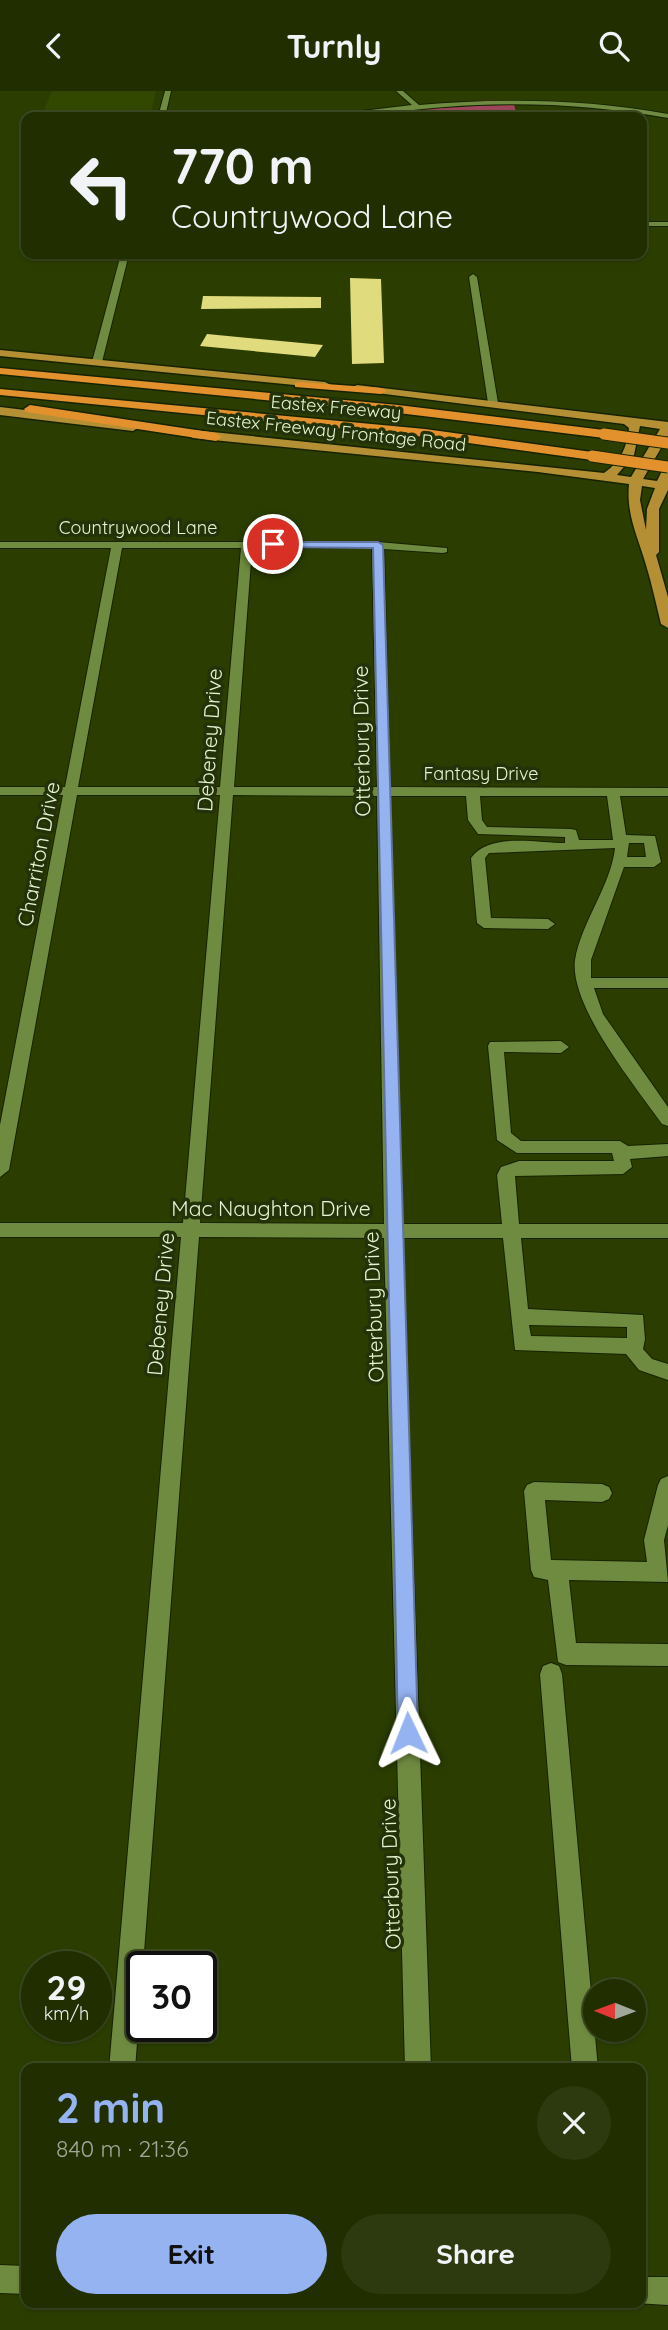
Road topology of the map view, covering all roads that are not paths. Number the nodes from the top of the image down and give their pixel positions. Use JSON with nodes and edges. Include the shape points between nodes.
{"nodes":[{"id":1,"x":169,"y":91,"type":"edge"},
{"id":2,"x":399,"y":91,"type":"edge"},
{"id":3,"x":417,"y":106,"type":"junction"},
{"id":4,"x":163,"y":112,"type":"edge"},
{"id":5,"x":362,"y":112,"type":"edge"},
{"id":6,"x":668,"y":116,"type":"edge"},
{"id":7,"x":647,"y":224,"type":"edge"},
{"id":8,"x":668,"y":224,"type":"edge"},
{"id":9,"x":124,"y":259,"type":"edge"},
{"id":10,"x":470,"y":259,"type":"edge"},
{"id":11,"x":470,"y":264,"type":"dead end"},
{"id":12,"x":473,"y":277,"type":"dead end"},
{"id":13,"x":0,"y":353,"type":"edge"},
{"id":14,"x":0,"y":360,"type":"edge"},
{"id":15,"x":97,"y":362,"type":"junction"},
{"id":16,"x":0,"y":370,"type":"edge"},
{"id":17,"x":0,"y":381,"type":"edge"},
{"id":18,"x":381,"y":391,"type":"junction"},
{"id":19,"x":0,"y":392,"type":"edge"},
{"id":20,"x":493,"y":403,"type":"junction"},
{"id":21,"x":0,"y":404,"type":"edge"},
{"id":22,"x":0,"y":411,"type":"edge"},
{"id":23,"x":663,"y":411,"type":"dead end"},
{"id":24,"x":619,"y":419,"type":"junction"},
{"id":25,"x":668,"y":425,"type":"edge"},
{"id":26,"x":216,"y":437,"type":"junction"},
{"id":27,"x":668,"y":443,"type":"edge"},
{"id":28,"x":594,"y":451,"type":"junction"},
{"id":29,"x":668,"y":456,"type":"edge"},
{"id":30,"x":668,"y":469,"type":"edge"},
{"id":31,"x":606,"y":477,"type":"junction"},
{"id":32,"x":636,"y":480,"type":"junction"},
{"id":33,"x":665,"y":485,"type":"edge"},
{"id":34,"x":668,"y":499,"type":"edge"},
{"id":35,"x":653,"y":509,"type":"junction"},
{"id":36,"x":247,"y":544,"type":"junction"},
{"id":37,"x":0,"y":545,"type":"edge"},
{"id":38,"x":117,"y":545,"type":"junction"},
{"id":39,"x":378,"y":545,"type":"junction"},
{"id":40,"x":443,"y":550,"type":"dead end"},
{"id":41,"x":652,"y":562,"type":"junction"},
{"id":42,"x":668,"y":624,"type":"edge"},
{"id":43,"x":0,"y":791,"type":"edge"},
{"id":44,"x":71,"y":792,"type":"junction"},
{"id":45,"x":228,"y":792,"type":"junction"},
{"id":46,"x":473,"y":792,"type":"junction"},
{"id":47,"x":613,"y":792,"type":"junction"},
{"id":48,"x":668,"y":792,"type":"edge"},
{"id":49,"x":385,"y":793,"type":"junction"},
{"id":50,"x":492,"y":840,"type":"junction"},
{"id":51,"x":621,"y":842,"type":"junction"},
{"id":52,"x":620,"y":862,"type":"junction"},
{"id":53,"x":548,"y":923,"type":"dead end"},
{"id":54,"x":584,"y":983,"type":"junction"},
{"id":55,"x":668,"y":983,"type":"edge"},
{"id":56,"x":561,"y":1047,"type":"dead end"},
{"id":57,"x":668,"y":1120,"type":"edge"},
{"id":58,"x":517,"y":1147,"type":"junction"},
{"id":59,"x":668,"y":1150,"type":"edge"},
{"id":60,"x":621,"y":1153,"type":"junction"},
{"id":61,"x":519,"y":1168,"type":"junction"},
{"id":62,"x":0,"y":1171,"type":"edge"},
{"id":63,"x":0,"y":1230,"type":"edge"},
{"id":64,"x":189,"y":1230,"type":"junction"},
{"id":65,"x":393,"y":1231,"type":"junction"},
{"id":66,"x":511,"y":1231,"type":"junction"},
{"id":67,"x":668,"y":1231,"type":"edge"},
{"id":68,"x":520,"y":1317,"type":"junction"},
{"id":69,"x":632,"y":1346,"type":"junction"},
{"id":70,"x":668,"y":1373,"type":"edge"},
{"id":71,"x":668,"y":1485,"type":"edge"},
{"id":72,"x":602,"y":1493,"type":"dead end"},
{"id":73,"x":557,"y":1570,"type":"junction"},
{"id":74,"x":663,"y":1572,"type":"edge"},
{"id":75,"x":668,"y":1654,"type":"edge"},
{"id":76,"x":551,"y":1674,"type":"dead end"},
{"id":77,"x":122,"y":2063,"type":"edge"},
{"id":78,"x":418,"y":2063,"type":"edge"},
{"id":79,"x":583,"y":2063,"type":"edge"},
{"id":80,"x":0,"y":2279,"type":"edge"},
{"id":81,"x":21,"y":2280,"type":"edge"},
{"id":82,"x":646,"y":2291,"type":"edge"},
{"id":83,"x":668,"y":2291,"type":"edge"}],
"edges":[{"from":1,"to":4,"type":"street"},
{"from":2,"to":3,"type":"street"},
{"from":3,"to":5,"type":"street"},
{"from":3,"to":6,"type":"street","via":[[536,96],[606,102]]},
{"from":7,"to":8,"type":"street"},
{"from":9,"to":15,"type":"street"},
{"from":10,"to":11,"type":"street"},
{"from":12,"to":20,"type":"street"},
{"from":13,"to":15,"type":"main road"},
{"from":14,"to":18,"type":"highway"},
{"from":15,"to":18,"type":"main road"},
{"from":16,"to":27,"type":"highway","name":"Eastex Freeway","bridge":true,"via":[[398,409]]},
{"from":17,"to":28,"type":"highway","via":[[247,404]]},
{"from":18,"to":20,"type":"main road"},
{"from":19,"to":28,"type":"highway","name":"Eastex Freeway"},
{"from":20,"to":24,"type":"main road"},
{"from":21,"to":26,"type":"highway"},
{"from":22,"to":26,"type":"main road","name":"Eastex Freeway Frontage Road"},
{"from":23,"to":24,"type":"main road"},
{"from":24,"to":25,"type":"main road"},
{"from":24,"to":31,"type":"main road","via":[[635,427],[635,443],[618,470]]},
{"from":25,"to":32,"type":"main road"},
{"from":26,"to":31,"type":"main road","name":"Eastex Freeway Frontage Road"},
{"from":28,"to":29,"type":"highway"},
{"from":28,"to":30,"type":"highway","name":"Eastex Freeway","bridge":true},
{"from":30,"to":33,"type":"main road"},
{"from":31,"to":32,"type":"main road","name":"Eastex Freeway Frontage Road"},
{"from":32,"to":33,"type":"main road","name":"Eastex Freeway Frontage Road"},
{"from":32,"to":41,"type":"main road","via":[[637,521]]},
{"from":33,"to":35,"type":"main road"},
{"from":34,"to":35,"type":"main road"},
{"from":35,"to":41,"type":"main road"},
{"from":36,"to":38,"type":"street","name":"Countrywood Lane"},
{"from":36,"to":39,"type":"street","name":"Countrywood Lane"},
{"from":36,"to":45,"type":"street","name":"Debeney Drive"},
{"from":37,"to":38,"type":"street","name":"Countrywood Lane"},
{"from":38,"to":44,"type":"street","name":"Charriton Drive"},
{"from":39,"to":40,"type":"street","name":"Countrywood Lane"},
{"from":39,"to":49,"type":"street","name":"Otterbury Drive"},
{"from":41,"to":42,"type":"main road"},
{"from":43,"to":44,"type":"street","name":"Fantasy Drive"},
{"from":44,"to":45,"type":"street","name":"Fantasy Drive"},
{"from":44,"to":62,"type":"street","name":"Charriton Drive"},
{"from":45,"to":49,"type":"street","name":"Fantasy Drive"},
{"from":45,"to":64,"type":"street","name":"Debeney Drive"},
{"from":46,"to":47,"type":"street","name":"Fantasy Drive"},
{"from":46,"to":49,"type":"street","name":"Fantasy Drive"},
{"from":46,"to":50,"type":"street","via":[[477,824]]},
{"from":47,"to":48,"type":"street","name":"Fantasy Drive"},
{"from":47,"to":51,"type":"street"},
{"from":49,"to":65,"type":"street","name":"Otterbury Drive"},
{"from":50,"to":51,"type":"street","via":[[573,847],[572,843]]},
{"from":50,"to":53,"type":"street","via":[[478,858],[484,923]]},
{"from":51,"to":52,"type":"street"},
{"from":51,"to":52,"type":"street","via":[[650,839],[654,862]]},
{"from":52,"to":54,"type":"street","via":[[583,960]]},
{"from":54,"to":55,"type":"street"},
{"from":54,"to":57,"type":"street","via":[[596,1015]]},
{"from":56,"to":58,"type":"street","via":[[496,1047],[503,1136]]},
{"from":58,"to":60,"type":"street","via":[[620,1147]]},
{"from":58,"to":61,"type":"street"},
{"from":59,"to":60,"type":"street"},
{"from":60,"to":61,"type":"street","via":[[623,1167]]},
{"from":61,"to":66,"type":"street","via":[[506,1175]]},
{"from":63,"to":64,"type":"street","name":"Mac Naughton Drive"},
{"from":64,"to":65,"type":"street","name":"Mac Naughton Drive"},
{"from":64,"to":77,"type":"street","name":"Debeney Drive"},
{"from":65,"to":66,"type":"street","name":"Mac Naughton Drive"},
{"from":65,"to":78,"type":"street","name":"Otterbury Drive"},
{"from":66,"to":67,"type":"street","name":"Mac Naughton Drive"},
{"from":66,"to":68,"type":"street"},
{"from":68,"to":69,"type":"street","via":[[522,1344]]},
{"from":68,"to":69,"type":"street","via":[[636,1319]]},
{"from":69,"to":70,"type":"street","via":[[642,1363]]},
{"from":71,"to":74,"type":"street","via":[[654,1540]]},
{"from":72,"to":73,"type":"street","via":[[534,1491],[541,1570]]},
{"from":73,"to":74,"type":"street"},
{"from":73,"to":75,"type":"street","via":[[566,1654]]},
{"from":76,"to":79,"type":"street"},
{"from":80,"to":81,"type":"street"},
{"from":82,"to":83,"type":"street"}]}
